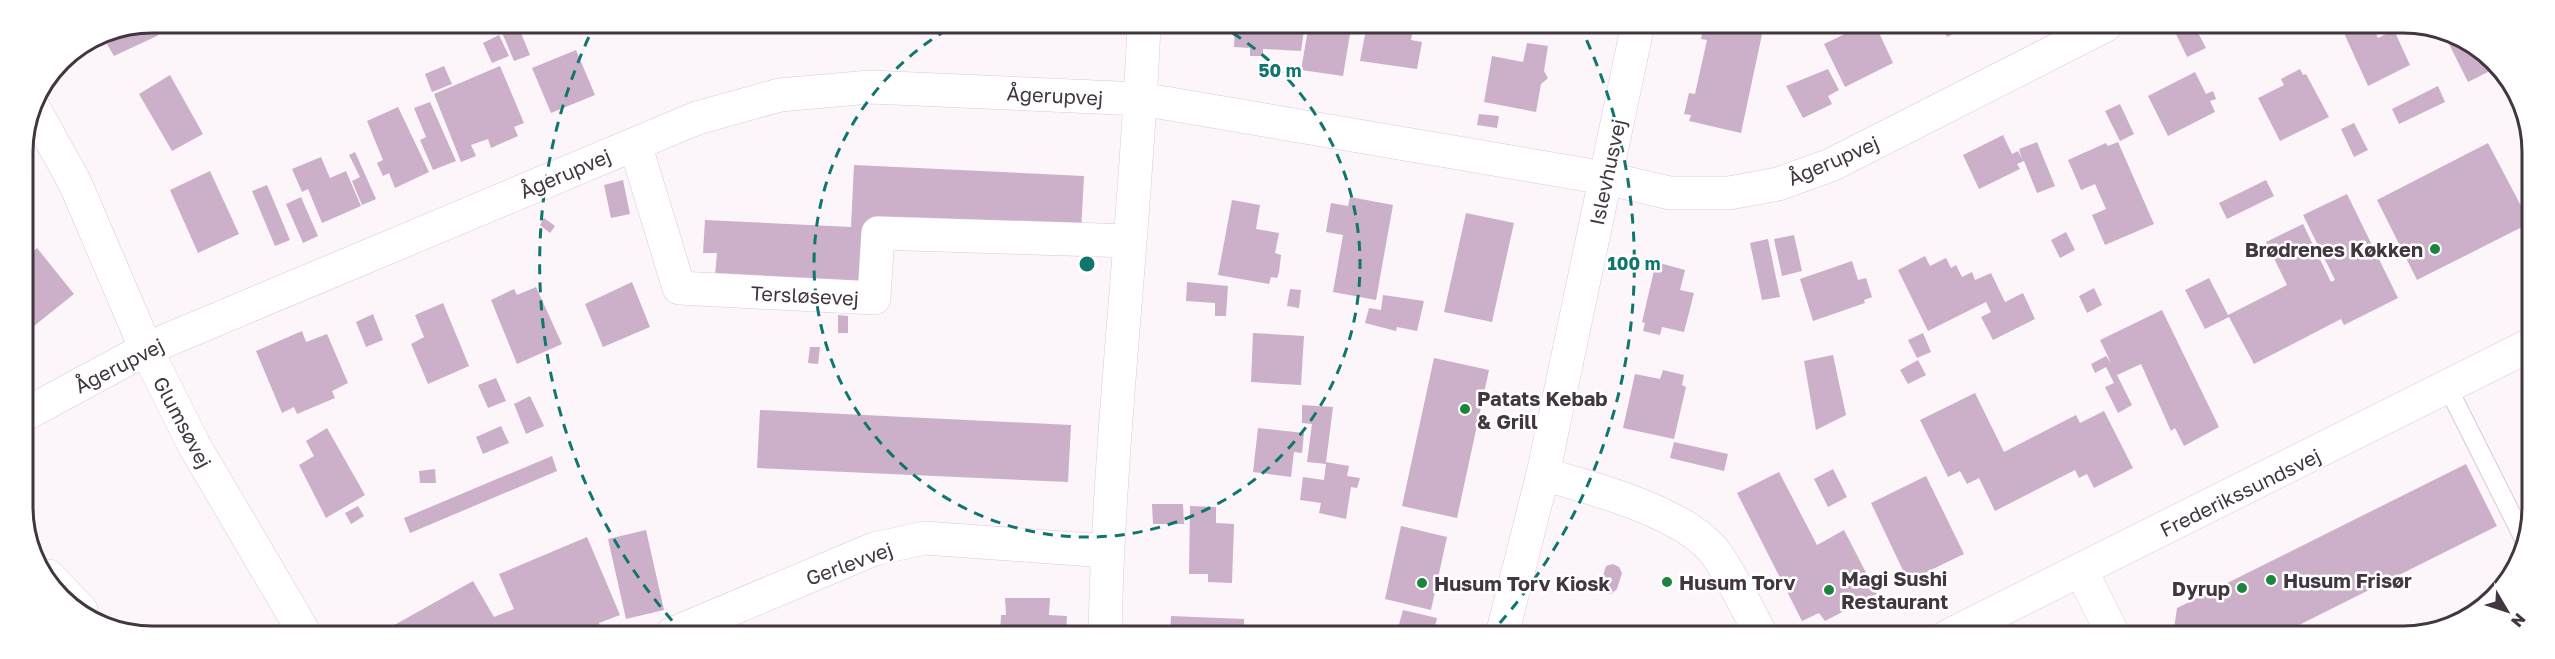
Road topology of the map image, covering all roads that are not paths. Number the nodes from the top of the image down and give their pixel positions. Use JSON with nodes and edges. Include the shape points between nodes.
{"nodes":[{"id":1,"x":1144,"y":33,"type":"edge"},
{"id":2,"x":1636,"y":33,"type":"edge"},
{"id":3,"x":2090,"y":33,"type":"edge"},
{"id":4,"x":1141,"y":99,"type":"junction"},
{"id":5,"x":38,"y":117,"type":"edge"},
{"id":6,"x":635,"y":144,"type":"junction"},
{"id":7,"x":1605,"y":178,"type":"junction"},
{"id":8,"x":1130,"y":241,"type":"junction"},
{"id":9,"x":146,"y":349,"type":"junction"},
{"id":10,"x":2522,"y":349,"type":"edge"},
{"id":11,"x":2448,"y":388,"type":"junction"},
{"id":12,"x":33,"y":410,"type":"edge"},
{"id":13,"x":1543,"y":474,"type":"junction"},
{"id":14,"x":2520,"y":531,"type":"edge"},
{"id":15,"x":1106,"y":551,"type":"junction"},
{"id":16,"x":2081,"y":570,"type":"junction"},
{"id":17,"x":300,"y":626,"type":"edge"},
{"id":18,"x":691,"y":626,"type":"edge"},
{"id":19,"x":1104,"y":626,"type":"edge"},
{"id":20,"x":1504,"y":626,"type":"edge"},
{"id":21,"x":1756,"y":626,"type":"edge"},
{"id":22,"x":1968,"y":626,"type":"edge"},
{"id":23,"x":2109,"y":626,"type":"edge"}],
"edges":[{"from":1,"to":4,"type":"street"},
{"from":2,"to":7,"type":"street","name":"Islevhusvej"},
{"from":3,"to":7,"type":"street","name":"Ågerupvej","via":[[1831,165],[1778,184],[1729,193],[1670,193]]},
{"from":4,"to":6,"type":"street","name":"Ågerupvej","via":[[870,87],[780,95],[697,118]]},
{"from":4,"to":7,"type":"street","name":"Ågerupvej"},
{"from":4,"to":8,"type":"street"},
{"from":5,"to":9,"type":"street","name":"Glumsøvej","via":[[75,183]]},
{"from":6,"to":8,"type":"street","name":"Tersløsevej","via":[[679,288],[874,298],[879,233]]},
{"from":6,"to":9,"type":"street","name":"Ågerupvej"},
{"from":7,"to":13,"type":"street","name":"Islevhusvej"},
{"from":8,"to":15,"type":"street"},
{"from":9,"to":12,"type":"street","name":"Ågerupvej"},
{"from":9,"to":17,"type":"street","name":"Glumsøvej","via":[[194,445]]},
{"from":10,"to":11,"type":"street","name":"Frederikssundsvej"},
{"from":11,"to":14,"type":"lane"},
{"from":11,"to":16,"type":"street","name":"Frederikssundsvej"},
{"from":13,"to":20,"type":"street","name":"Islevhusvej"},
{"from":13,"to":21,"type":"street","via":[[1675,520],[1700,537],[1716,554]]},
{"from":15,"to":18,"type":"street","name":"Gerlevvej","via":[[925,538],[874,549]]},
{"from":15,"to":19,"type":"street"},
{"from":16,"to":22,"type":"street","name":"Frederikssundsvej"},
{"from":16,"to":23,"type":"street"}]}
